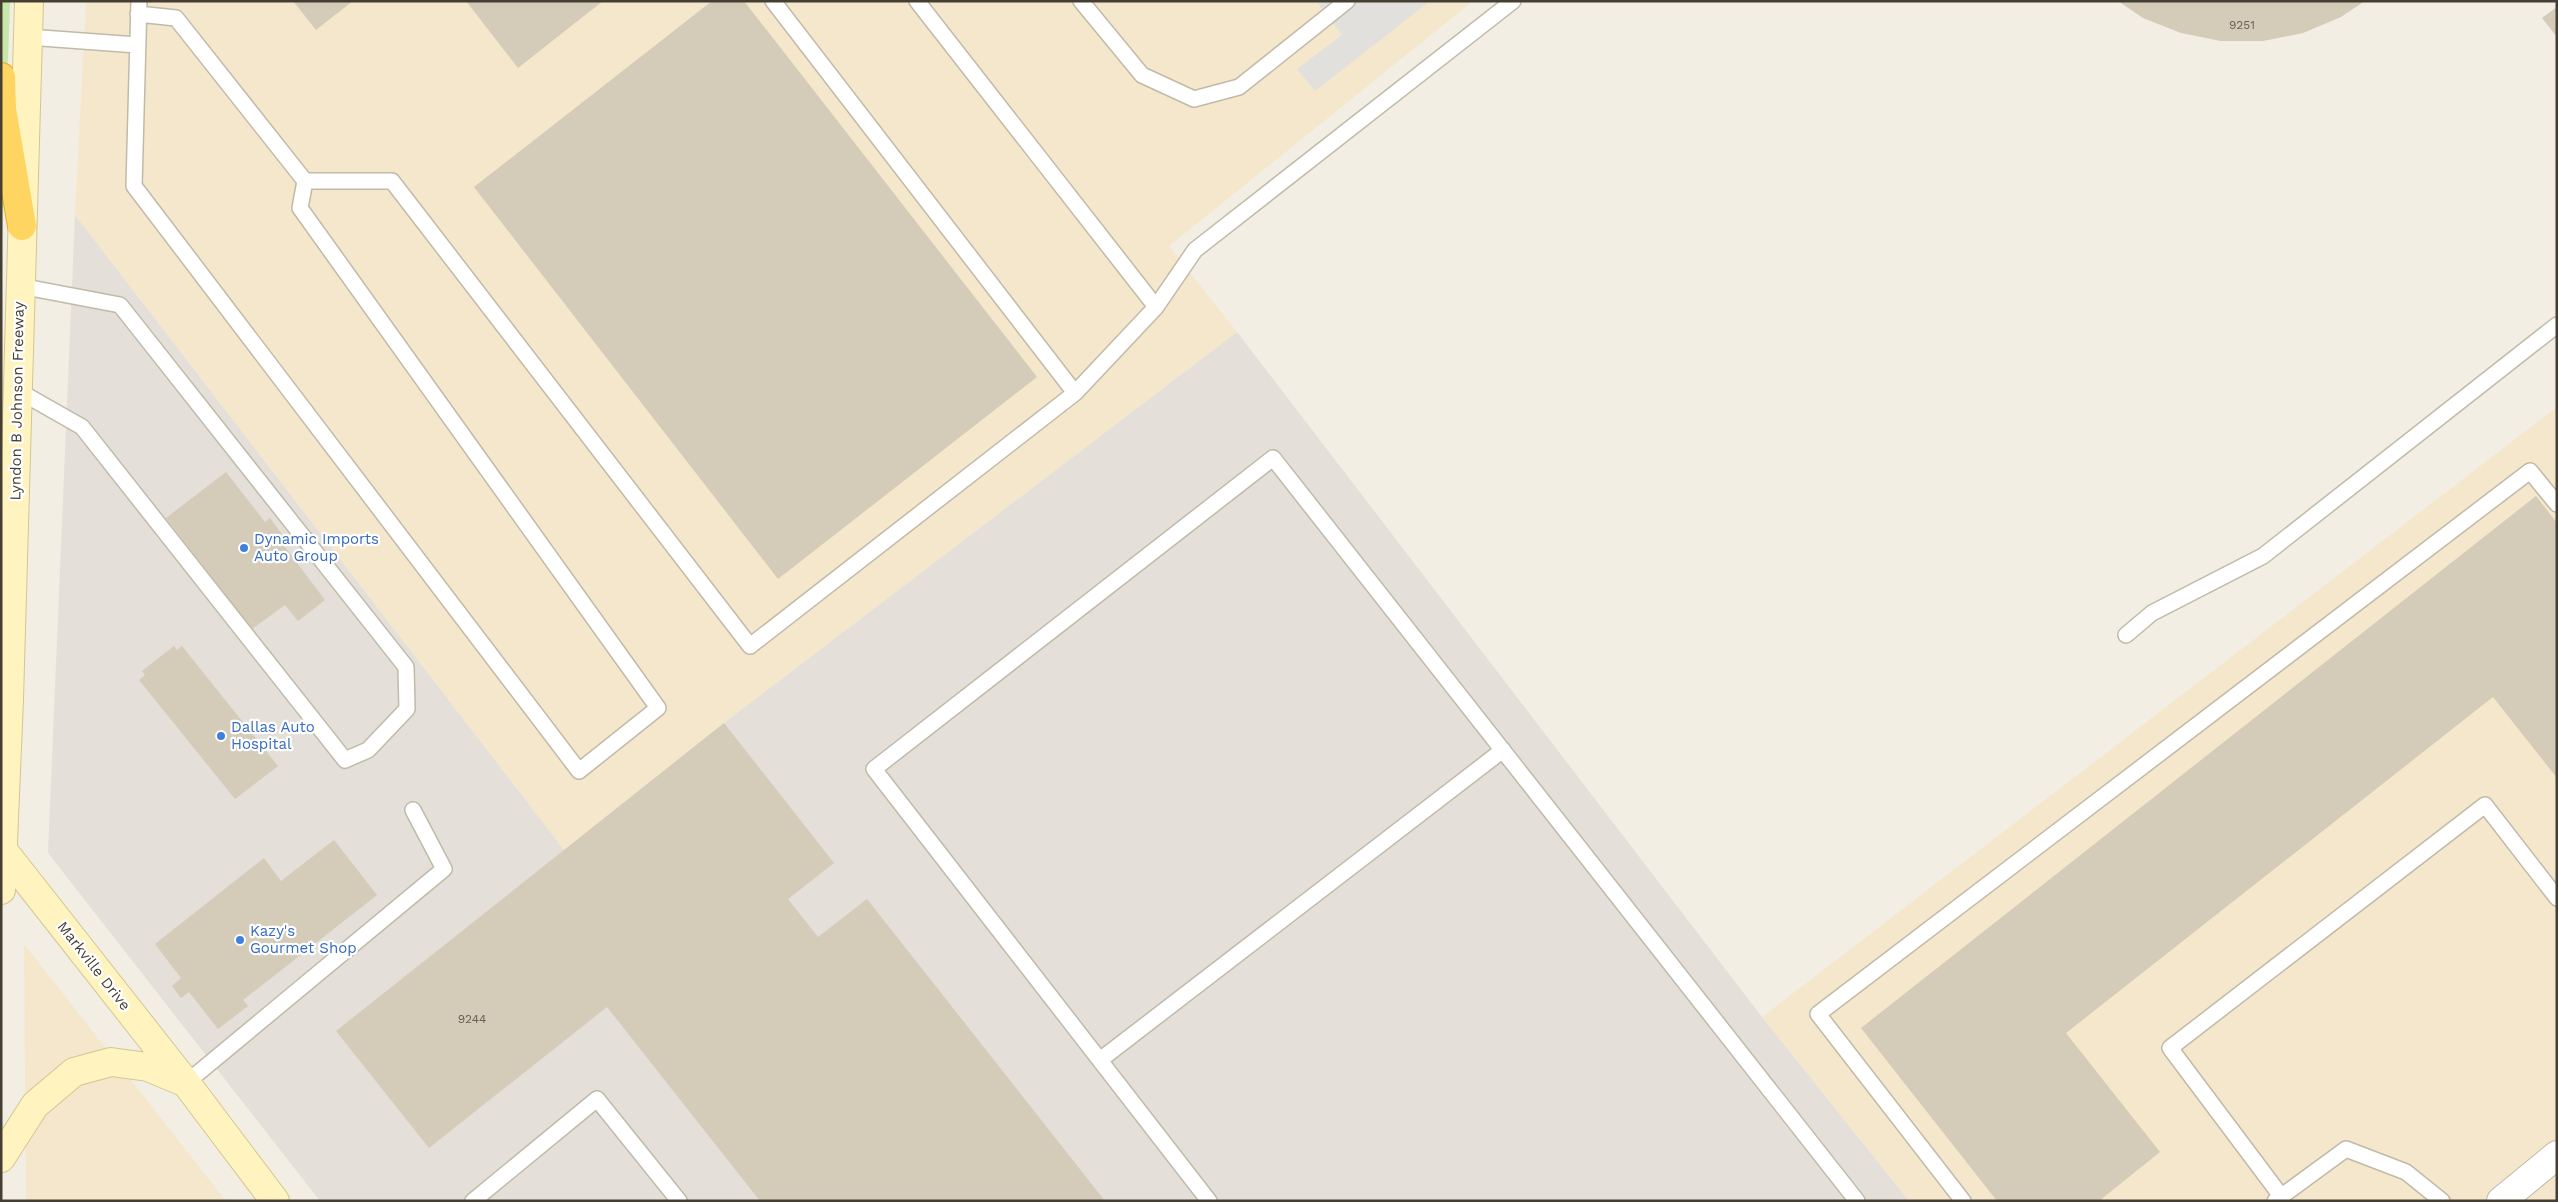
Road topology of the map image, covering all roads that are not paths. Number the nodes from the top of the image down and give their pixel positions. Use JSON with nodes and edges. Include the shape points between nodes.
{"nodes":[{"id":1,"x":29,"y":1,"type":"edge"},
{"id":2,"x":773,"y":1,"type":"edge"},
{"id":3,"x":917,"y":1,"type":"edge"},
{"id":4,"x":1081,"y":1,"type":"edge"},
{"id":5,"x":1347,"y":1,"type":"edge"},
{"id":6,"x":1513,"y":1,"type":"edge"},
{"id":7,"x":139,"y":8,"type":"edge"},
{"id":8,"x":28,"y":36,"type":"junction"},
{"id":9,"x":138,"y":45,"type":"junction"},
{"id":10,"x":1,"y":77,"type":"edge"},
{"id":11,"x":305,"y":182,"type":"junction"},
{"id":12,"x":22,"y":226,"type":"junction"},
{"id":13,"x":20,"y":286,"type":"junction"},
{"id":14,"x":1156,"y":307,"type":"junction"},
{"id":15,"x":2557,"y":325,"type":"edge"},
{"id":16,"x":17,"y":390,"type":"junction"},
{"id":17,"x":1076,"y":393,"type":"junction"},
{"id":18,"x":2557,"y":504,"type":"edge"},
{"id":19,"x":2126,"y":635,"type":"dead end"},
{"id":20,"x":1503,"y":750,"type":"junction"},
{"id":21,"x":413,"y":810,"type":"dead end"},
{"id":22,"x":2,"y":849,"type":"junction"},
{"id":23,"x":1,"y":890,"type":"edge"},
{"id":24,"x":2557,"y":898,"type":"edge"},
{"id":25,"x":1100,"y":1060,"type":"junction"},
{"id":26,"x":186,"y":1083,"type":"junction"},
{"id":27,"x":2557,"y":1155,"type":"edge"},
{"id":28,"x":1,"y":1158,"type":"edge"},
{"id":29,"x":2278,"y":1198,"type":"edge"},
{"id":30,"x":275,"y":1201,"type":"edge"},
{"id":31,"x":473,"y":1201,"type":"edge"},
{"id":32,"x":679,"y":1201,"type":"edge"},
{"id":33,"x":1209,"y":1201,"type":"edge"},
{"id":34,"x":1857,"y":1201,"type":"edge"},
{"id":35,"x":1964,"y":1201,"type":"edge"},
{"id":36,"x":2442,"y":1201,"type":"edge"},
{"id":37,"x":2501,"y":1201,"type":"edge"}],
"edges":[{"from":1,"to":8,"type":"main road","name":"Lyndon B Johnson Freeway"},
{"from":2,"to":17,"type":"lane"},
{"from":3,"to":14,"type":"lane"},
{"from":4,"to":5,"type":"lane","via":[[1142,75],[1194,99],[1239,87]]},
{"from":6,"to":14,"type":"lane","via":[[1195,250]]},
{"from":7,"to":9,"type":"lane"},
{"from":7,"to":11,"type":"lane","via":[[176,18]]},
{"from":8,"to":9,"type":"lane"},
{"from":8,"to":12,"type":"main road","name":"Lyndon B Johnson Freeway"},
{"from":9,"to":11,"type":"lane","via":[[134,186],[579,771],[658,708],[300,208]]},
{"from":10,"to":12,"type":"highway","via":[[2,109]]},
{"from":11,"to":17,"type":"lane","via":[[392,181],[750,646]]},
{"from":12,"to":13,"type":"main road","name":"Lyndon B Johnson Freeway"},
{"from":13,"to":16,"type":"main road","name":"Lyndon B Johnson Freeway"},
{"from":13,"to":16,"type":"lane","via":[[120,305],[406,666],[407,709],[368,750],[345,760],[82,427]]},
{"from":14,"to":17,"type":"lane"},
{"from":15,"to":19,"type":"lane","via":[[2262,556],[2152,613]]},
{"from":16,"to":22,"type":"main road","name":"Lyndon B Johnson Freeway","via":[[10,699]]},
{"from":18,"to":35,"type":"lane","via":[[2530,471],[1818,1014]]},
{"from":20,"to":25,"type":"lane"},
{"from":20,"to":25,"type":"lane","via":[[1273,458],[874,769]]},
{"from":20,"to":34,"type":"lane"},
{"from":21,"to":26,"type":"lane","via":[[444,868]]},
{"from":22,"to":23,"type":"main road","name":"Lyndon B Johnson Freeway"},
{"from":22,"to":26,"type":"main road","name":"Markville Drive"},
{"from":24,"to":29,"type":"lane","via":[[2485,805],[2170,1048]]},
{"from":25,"to":33,"type":"lane"},
{"from":26,"to":28,"type":"main road","via":[[148,1067],[112,1062],[74,1072],[36,1105]]},
{"from":26,"to":30,"type":"main road","name":"Markville Drive"},
{"from":27,"to":37,"type":"street"},
{"from":29,"to":36,"type":"lane","via":[[2346,1149],[2406,1172]]},
{"from":31,"to":32,"type":"lane","via":[[597,1099]]}]}
